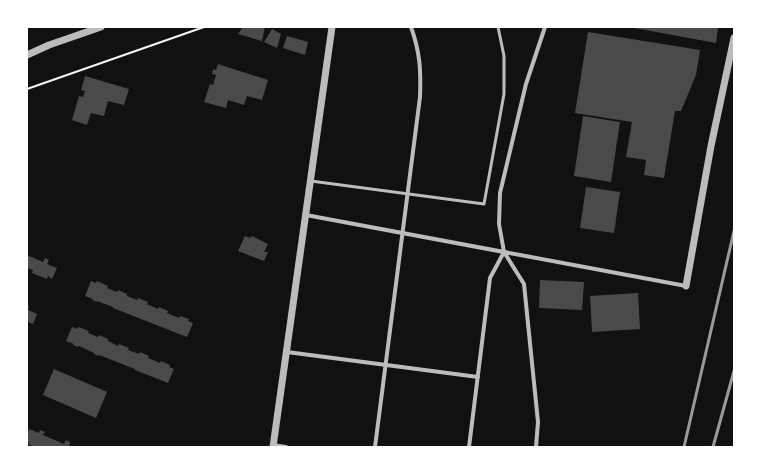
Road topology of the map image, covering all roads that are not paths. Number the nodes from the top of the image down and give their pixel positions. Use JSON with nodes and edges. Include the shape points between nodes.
{"nodes":[{"id":1,"x":101,"y":27,"type":"edge"},
{"id":2,"x":332,"y":27,"type":"edge"},
{"id":3,"x":411,"y":27,"type":"edge"},
{"id":4,"x":498,"y":27,"type":"edge"},
{"id":5,"x":545,"y":27,"type":"edge"},
{"id":6,"x":734,"y":38,"type":"edge"},
{"id":7,"x":27,"y":55,"type":"edge"},
{"id":8,"x":311,"y":181,"type":"junction"},
{"id":9,"x":407,"y":194,"type":"junction"},
{"id":10,"x":306,"y":215,"type":"junction"},
{"id":11,"x":402,"y":233,"type":"junction"},
{"id":12,"x":504,"y":252,"type":"junction"},
{"id":13,"x":686,"y":286,"type":"joint"},
{"id":14,"x":287,"y":352,"type":"junction"},
{"id":15,"x":386,"y":365,"type":"junction"},
{"id":16,"x":478,"y":377,"type":"junction"},
{"id":17,"x":273,"y":446,"type":"edge"},
{"id":18,"x":286,"y":447,"type":"edge"},
{"id":19,"x":375,"y":447,"type":"edge"},
{"id":20,"x":469,"y":447,"type":"edge"},
{"id":21,"x":536,"y":447,"type":"edge"}],
"edges":[{"from":1,"to":7,"type":"street"},
{"from":2,"to":8,"type":"street"},
{"from":3,"to":9,"type":"street","via":[[419,49],[421,74]]},
{"from":4,"to":9,"type":"lane","via":[[504,56],[504,94],[484,204]]},
{"from":5,"to":12,"type":"street","via":[[526,84],[500,193],[499,224]]},
{"from":6,"to":13,"type":"street","via":[[711,146]]},
{"from":8,"to":9,"type":"lane"},
{"from":8,"to":10,"type":"street"},
{"from":9,"to":11,"type":"street"},
{"from":10,"to":11,"type":"street"},
{"from":10,"to":14,"type":"street"},
{"from":11,"to":12,"type":"street"},
{"from":11,"to":15,"type":"street"},
{"from":12,"to":13,"type":"street"},
{"from":12,"to":16,"type":"street","via":[[490,278]]},
{"from":12,"to":21,"type":"street","via":[[524,284],[538,422]]},
{"from":14,"to":15,"type":"street"},
{"from":14,"to":17,"type":"street"},
{"from":15,"to":16,"type":"street"},
{"from":15,"to":19,"type":"street"},
{"from":16,"to":20,"type":"street"},
{"from":17,"to":18,"type":"street"}]}
